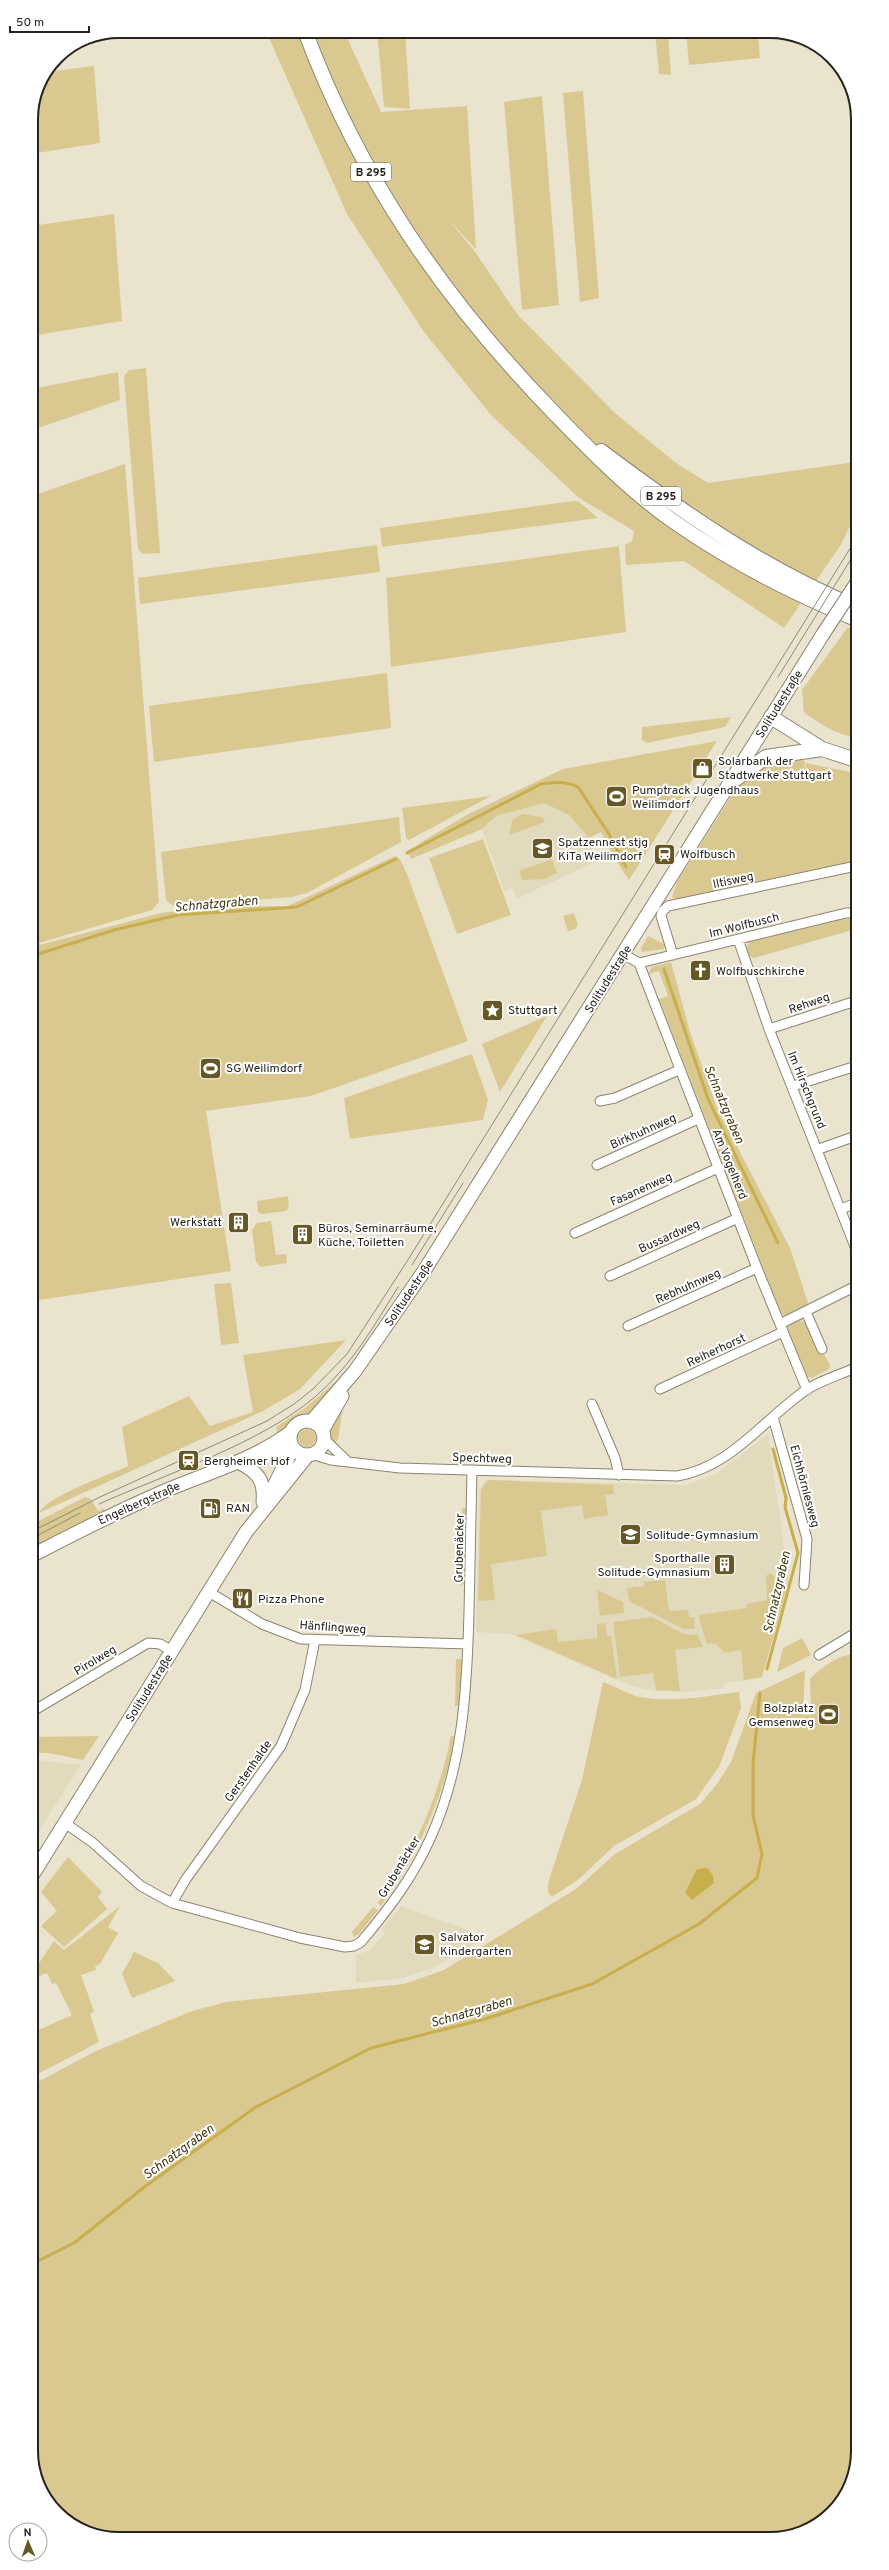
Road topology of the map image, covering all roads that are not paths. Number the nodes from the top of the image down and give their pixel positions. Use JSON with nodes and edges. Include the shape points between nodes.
{"nodes":[{"id":1,"x":308,"y":38,"type":"edge"},
{"id":2,"x":565,"y":424,"type":"junction"},
{"id":3,"x":851,"y":592,"type":"edge"},
{"id":4,"x":851,"y":605,"type":"edge"},
{"id":5,"x":851,"y":617,"type":"edge"},
{"id":6,"x":771,"y":717,"type":"junction"},
{"id":7,"x":822,"y":749,"type":"junction"},
{"id":8,"x":851,"y":755,"type":"edge"},
{"id":9,"x":842,"y":756,"type":"junction"},
{"id":10,"x":851,"y":759,"type":"edge"},
{"id":11,"x":730,"y":783,"type":"junction"},
{"id":12,"x":851,"y":867,"type":"edge"},
{"id":13,"x":851,"y":913,"type":"edge"},
{"id":14,"x":738,"y":939,"type":"junction"},
{"id":15,"x":623,"y":954,"type":"junction"},
{"id":16,"x":673,"y":955,"type":"junction"},
{"id":17,"x":639,"y":963,"type":"junction"},
{"id":18,"x":851,"y":1002,"type":"edge"},
{"id":19,"x":769,"y":1029,"type":"junction"},
{"id":20,"x":851,"y":1068,"type":"edge"},
{"id":21,"x":679,"y":1070,"type":"junction"},
{"id":22,"x":793,"y":1086,"type":"junction"},
{"id":23,"x":600,"y":1101,"type":"dead end"},
{"id":24,"x":698,"y":1119,"type":"junction"},
{"id":25,"x":851,"y":1138,"type":"edge"},
{"id":26,"x":818,"y":1149,"type":"junction"},
{"id":27,"x":597,"y":1165,"type":"dead end"},
{"id":28,"x":718,"y":1168,"type":"junction"},
{"id":29,"x":851,"y":1205,"type":"edge"},
{"id":30,"x":841,"y":1208,"type":"junction"},
{"id":31,"x":738,"y":1218,"type":"junction"},
{"id":32,"x":575,"y":1233,"type":"dead end"},
{"id":33,"x":851,"y":1235,"type":"edge"},
{"id":34,"x":757,"y":1268,"type":"junction"},
{"id":35,"x":610,"y":1276,"type":"dead end"},
{"id":36,"x":851,"y":1289,"type":"edge"},
{"id":37,"x":806,"y":1312,"type":"junction"},
{"id":38,"x":628,"y":1326,"type":"dead end"},
{"id":39,"x":782,"y":1328,"type":"junction"},
{"id":40,"x":822,"y":1349,"type":"dead end"},
{"id":41,"x":851,"y":1370,"type":"edge"},
{"id":42,"x":355,"y":1372,"type":"junction"},
{"id":43,"x":660,"y":1389,"type":"dead end"},
{"id":44,"x":807,"y":1390,"type":"junction"},
{"id":45,"x":592,"y":1404,"type":"dead end"},
{"id":46,"x":773,"y":1417,"type":"junction"},
{"id":47,"x":311,"y":1422,"type":"junction"},
{"id":48,"x":291,"y":1432,"type":"junction"},
{"id":49,"x":323,"y":1434,"type":"junction"},
{"id":50,"x":293,"y":1447,"type":"junction"},
{"id":51,"x":309,"y":1455,"type":"junction"},
{"id":52,"x":346,"y":1460,"type":"junction"},
{"id":53,"x":244,"y":1461,"type":"junction"},
{"id":54,"x":472,"y":1470,"type":"junction"},
{"id":55,"x":619,"y":1475,"type":"junction"},
{"id":56,"x":265,"y":1506,"type":"junction"},
{"id":57,"x":38,"y":1552,"type":"edge"},
{"id":58,"x":804,"y":1585,"type":"dead end"},
{"id":59,"x":209,"y":1592,"type":"junction"},
{"id":60,"x":851,"y":1636,"type":"edge"},
{"id":61,"x":315,"y":1640,"type":"junction"},
{"id":62,"x":468,"y":1644,"type":"junction"},
{"id":63,"x":172,"y":1651,"type":"junction"},
{"id":64,"x":819,"y":1655,"type":"dead end"},
{"id":65,"x":38,"y":1708,"type":"edge"},
{"id":66,"x":65,"y":1823,"type":"junction"},
{"id":67,"x":38,"y":1866,"type":"edge"},
{"id":68,"x":172,"y":1903,"type":"junction"}],
"edges":[{"from":1,"to":2,"type":"main road","number":"B 295","via":[[359,150],[417,249],[477,330]]},
{"from":2,"to":4,"type":"main road","number":"B 295","via":[[674,506],[722,538],[800,582]]},
{"from":2,"to":5,"type":"main road","number":"B 295","via":[[615,475],[673,521],[753,570],[812,601]]},
{"from":3,"to":6,"type":"main road","name":"Solitudestraße","bridge":true},
{"from":6,"to":7,"type":"main road"},
{"from":6,"to":11,"type":"main road","name":"Solitudestraße"},
{"from":7,"to":9,"type":"main road"},
{"from":7,"to":11,"type":"main road","via":[[766,757]]},
{"from":8,"to":9,"type":"main road"},
{"from":9,"to":10,"type":"main road"},
{"from":11,"to":15,"type":"main road","name":"Solitudestraße"},
{"from":12,"to":16,"type":"street","name":"Iltisweg","via":[[674,904],[662,912],[661,916]]},
{"from":13,"to":14,"type":"street","name":"Im Wolfbusch"},
{"from":14,"to":16,"type":"street","name":"Im Wolfbusch"},
{"from":14,"to":19,"type":"street","name":"Im Hirschgrund"},
{"from":15,"to":17,"type":"street"},
{"from":15,"to":42,"type":"main road","name":"Solitudestraße","via":[[431,1261]]},
{"from":16,"to":17,"type":"street","name":"Im Wolfbusch"},
{"from":17,"to":21,"type":"street","name":"Am Vogelherd"},
{"from":18,"to":19,"type":"street","name":"Rehweg"},
{"from":19,"to":22,"type":"street","name":"Im Hirschgrund"},
{"from":20,"to":22,"type":"street"},
{"from":21,"to":23,"type":"street","via":[[614,1098]]},
{"from":21,"to":24,"type":"street","name":"Am Vogelherd"},
{"from":22,"to":26,"type":"street","name":"Im Hirschgrund"},
{"from":24,"to":27,"type":"street","name":"Birkhuhnweg"},
{"from":24,"to":28,"type":"street","name":"Am Vogelherd"},
{"from":25,"to":26,"type":"street"},
{"from":26,"to":30,"type":"street","name":"Im Hirschgrund"},
{"from":28,"to":31,"type":"street","name":"Am Vogelherd"},
{"from":28,"to":32,"type":"street","name":"Fasanenweg"},
{"from":29,"to":30,"type":"street"},
{"from":30,"to":33,"type":"street","name":"Im Hirschgrund"},
{"from":31,"to":34,"type":"street","name":"Am Vogelherd"},
{"from":31,"to":35,"type":"street","name":"Bussardweg"},
{"from":34,"to":38,"type":"street","name":"Rebhuhnweg"},
{"from":34,"to":39,"type":"street","name":"Am Vogelherd"},
{"from":36,"to":37,"type":"street","name":"Reiherhorst"},
{"from":37,"to":39,"type":"street","name":"Reiherhorst"},
{"from":37,"to":40,"type":"street"},
{"from":39,"to":43,"type":"street","name":"Reiherhorst"},
{"from":39,"to":44,"type":"street","name":"Am Vogelherd"},
{"from":41,"to":44,"type":"street","name":"Spechtweg"},
{"from":42,"to":47,"type":"main road","name":"Solitudestraße"},
{"from":42,"to":49,"type":"main road","name":"Solitudestraße"},
{"from":44,"to":46,"type":"street","name":"Spechtweg"},
{"from":45,"to":55,"type":"street","via":[[615,1458]]},
{"from":46,"to":55,"type":"street","name":"Spechtweg","via":[[764,1427],[708,1467],[692,1474]]},
{"from":46,"to":58,"type":"street","name":"Eichhörnlesweg","via":[[807,1539]]},
{"from":47,"to":48,"type":"main road","via":[[299,1423]]},
{"from":47,"to":49,"type":"main road"},
{"from":48,"to":50,"type":"main road"},
{"from":48,"to":53,"type":"main road","name":"Engelbergstraße"},
{"from":49,"to":51,"type":"main road","via":[[320,1448]]},
{"from":49,"to":52,"type":"street"},
{"from":50,"to":51,"type":"main road","via":[[299,1453]]},
{"from":50,"to":53,"type":"main road","name":"Engelbergstraße"},
{"from":50,"to":56,"type":"main road","name":"Solitudestraße"},
{"from":51,"to":52,"type":"street","name":"Spechtweg","via":[[331,1460]]},
{"from":51,"to":56,"type":"main road","name":"Solitudestraße"},
{"from":52,"to":54,"type":"street","name":"Spechtweg","via":[[400,1468]]},
{"from":53,"to":56,"type":"main road","via":[[262,1482]]},
{"from":53,"to":57,"type":"main road","name":"Engelbergstraße","via":[[198,1477],[110,1514]]},
{"from":54,"to":55,"type":"street","name":"Spechtweg"},
{"from":54,"to":62,"type":"street","name":"Grubenäcker"},
{"from":56,"to":59,"type":"main road","name":"Solitudestraße"},
{"from":59,"to":61,"type":"street","name":"Hänflingweg","via":[[262,1624],[301,1639]]},
{"from":59,"to":63,"type":"main road","name":"Solitudestraße"},
{"from":60,"to":64,"type":"street"},
{"from":61,"to":62,"type":"street","name":"Hänflingweg"},
{"from":61,"to":68,"type":"street","name":"Gerstenhalde","via":[[305,1690],[281,1746],[186,1879]]},
{"from":62,"to":68,"type":"street","name":"Grubenäcker","via":[[462,1735],[442,1807],[430,1839],[404,1885],[361,1942],[345,1947],[300,1938]]},
{"from":63,"to":65,"type":"street","name":"Pirolweg","via":[[160,1644],[148,1644]]},
{"from":63,"to":66,"type":"main road","name":"Solitudestraße"},
{"from":66,"to":67,"type":"main road","name":"Solitudestraße"},
{"from":66,"to":68,"type":"street","name":"Grubenäcker","via":[[92,1842],[141,1886]]}]}
